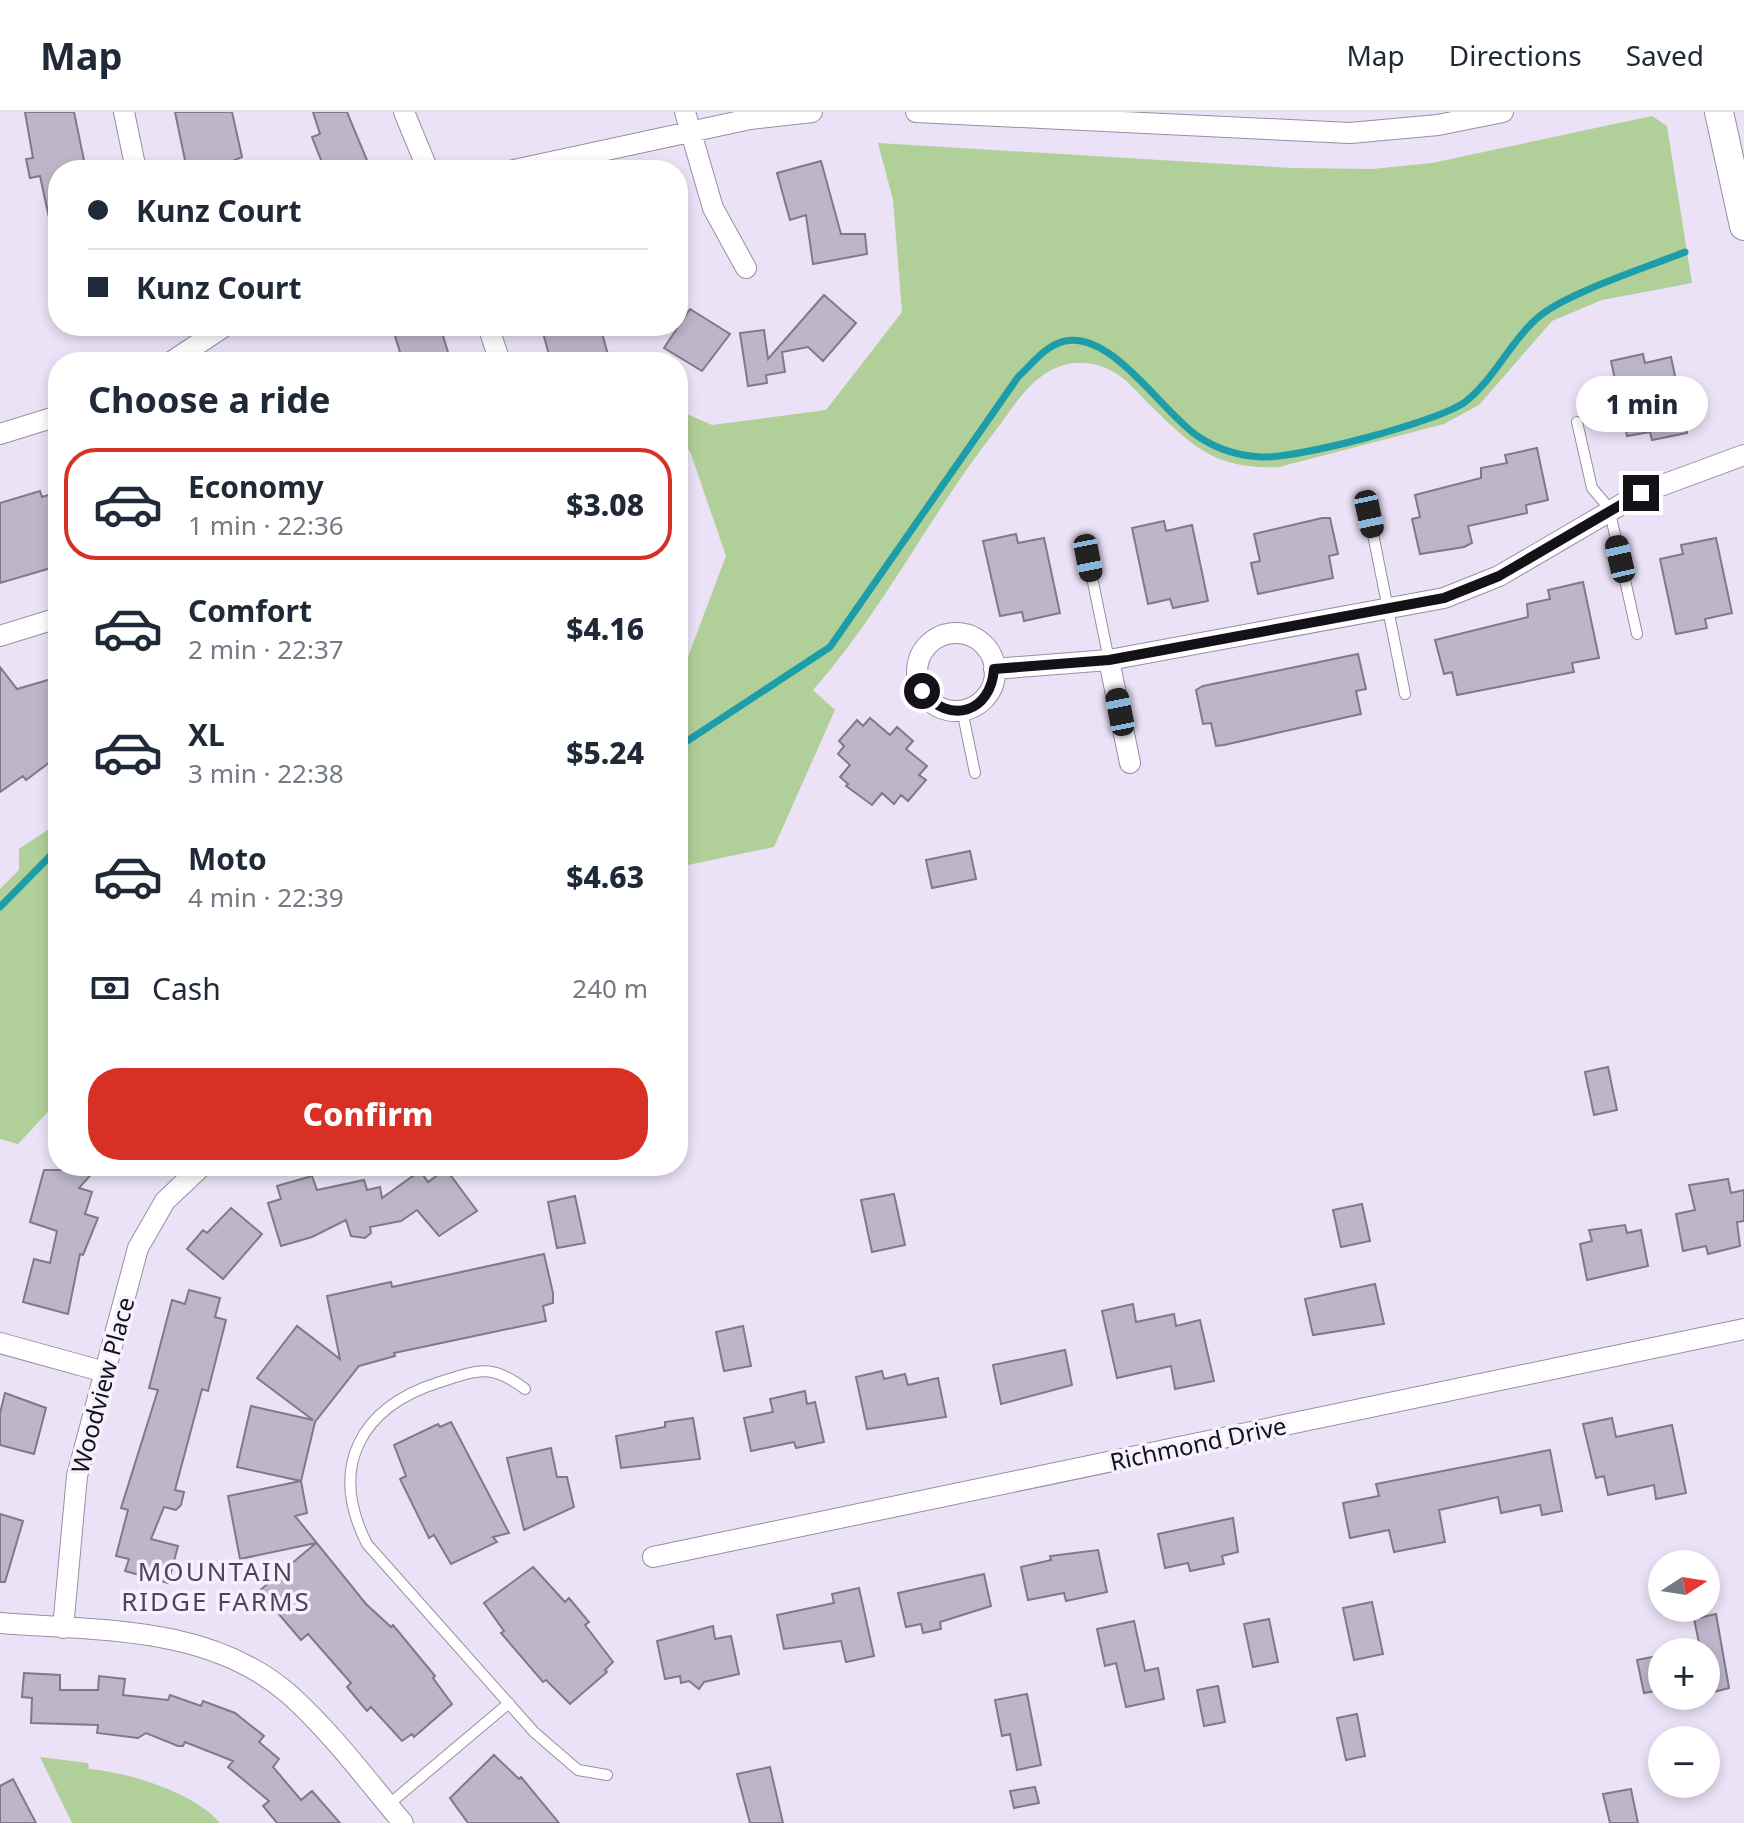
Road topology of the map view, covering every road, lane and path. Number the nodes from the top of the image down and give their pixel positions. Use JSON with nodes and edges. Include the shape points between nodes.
{"nodes":[{"id":1,"x":124,"y":112,"type":"edge"},
{"id":2,"x":404,"y":112,"type":"edge"},
{"id":3,"x":812,"y":112,"type":"edge"},
{"id":4,"x":916,"y":112,"type":"edge"},
{"id":5,"x":932,"y":112,"type":"edge"},
{"id":6,"x":1503,"y":112,"type":"edge"},
{"id":7,"x":1719,"y":112,"type":"edge"},
{"id":8,"x":1437,"y":118,"type":"edge"},
{"id":9,"x":1178,"y":119,"type":"edge"},
{"id":10,"x":688,"y":122,"type":"edge"},
{"id":11,"x":134,"y":160,"type":"edge"},
{"id":12,"x":424,"y":160,"type":"edge"},
{"id":13,"x":550,"y":160,"type":"edge"},
{"id":14,"x":1744,"y":226,"type":"edge"},
{"id":15,"x":746,"y":268,"type":"dead end"},
{"id":16,"x":204,"y":336,"type":"edge"},
{"id":17,"x":184,"y":352,"type":"edge"},
{"id":18,"x":48,"y":419,"type":"edge"},
{"id":19,"x":1577,"y":422,"type":"dead end"},
{"id":20,"x":0,"y":434,"type":"edge"},
{"id":21,"x":1744,"y":455,"type":"edge"},
{"id":22,"x":1609,"y":508,"type":"junction"},
{"id":23,"x":1369,"y":514,"type":"dead end"},
{"id":24,"x":1088,"y":558,"type":"dead end"},
{"id":25,"x":1389,"y":608,"type":"junction"},
{"id":26,"x":48,"y":621,"type":"edge"},
{"id":27,"x":1637,"y":634,"type":"dead end"},
{"id":28,"x":0,"y":636,"type":"edge"},
{"id":29,"x":1109,"y":660,"type":"junction"},
{"id":30,"x":994,"y":669,"type":"junction"},
{"id":31,"x":1405,"y":694,"type":"dead end"},
{"id":32,"x":962,"y":710,"type":"junction"},
{"id":33,"x":1130,"y":763,"type":"dead end"},
{"id":34,"x":975,"y":773,"type":"dead end"},
{"id":35,"x":191,"y":1176,"type":"edge"},
{"id":36,"x":1744,"y":1329,"type":"edge"},
{"id":37,"x":0,"y":1343,"type":"edge"},
{"id":38,"x":105,"y":1372,"type":"junction"},
{"id":39,"x":525,"y":1389,"type":"dead end"},
{"id":40,"x":653,"y":1557,"type":"dead end"},
{"id":41,"x":0,"y":1623,"type":"edge"},
{"id":42,"x":63,"y":1628,"type":"junction"},
{"id":43,"x":509,"y":1703,"type":"junction"},
{"id":44,"x":607,"y":1775,"type":"dead end"},
{"id":45,"x":388,"y":1805,"type":"junction"},
{"id":46,"x":403,"y":1823,"type":"edge"}],
"edges":[{"from":1,"to":11,"type":"street"},
{"from":2,"to":12,"type":"street"},
{"from":3,"to":10,"type":"street"},
{"from":4,"to":5,"type":"street"},
{"from":5,"to":9,"type":"street"},
{"from":6,"to":8,"type":"street"},
{"from":7,"to":14,"type":"main road"},
{"from":8,"to":9,"type":"street","via":[[1350,133]]},
{"from":10,"to":13,"type":"street"},
{"from":10,"to":15,"type":"street","via":[[713,208]]},
{"from":16,"to":17,"type":"street"},
{"from":18,"to":20,"type":"street"},
{"from":19,"to":22,"type":"lane","via":[[1592,488]]},
{"from":21,"to":22,"type":"street"},
{"from":22,"to":25,"type":"street","via":[[1479,586]]},
{"from":22,"to":27,"type":"lane"},
{"from":23,"to":25,"type":"lane"},
{"from":24,"to":29,"type":"lane"},
{"from":25,"to":29,"type":"street"},
{"from":25,"to":31,"type":"lane"},
{"from":26,"to":28,"type":"street"},
{"from":29,"to":30,"type":"street"},
{"from":29,"to":33,"type":"street"},
{"from":30,"to":32,"type":"street","via":[[988,694]]},
{"from":30,"to":32,"type":"street","via":[[985,646],[975,638],[950,634],[928,645],[917,667],[922,691],[942,709]]},
{"from":32,"to":34,"type":"lane"},
{"from":35,"to":38,"type":"street","name":"Woodview Place","via":[[165,1201],[145,1234]]},
{"from":36,"to":40,"type":"street","name":"Richmond Drive"},
{"from":37,"to":38,"type":"street"},
{"from":38,"to":42,"type":"street","name":"Woodview Place","via":[[72,1502]]},
{"from":39,"to":43,"type":"lane","via":[[502,1372],[477,1370],[392,1403],[359,1443],[349,1487],[367,1544]]},
{"from":41,"to":42,"type":"street"},
{"from":42,"to":45,"type":"street","via":[[180,1640],[231,1658],[265,1677],[314,1718]]},
{"from":43,"to":44,"type":"lane","via":[[578,1770]]},
{"from":43,"to":45,"type":"lane"},
{"from":45,"to":46,"type":"street"}]}
